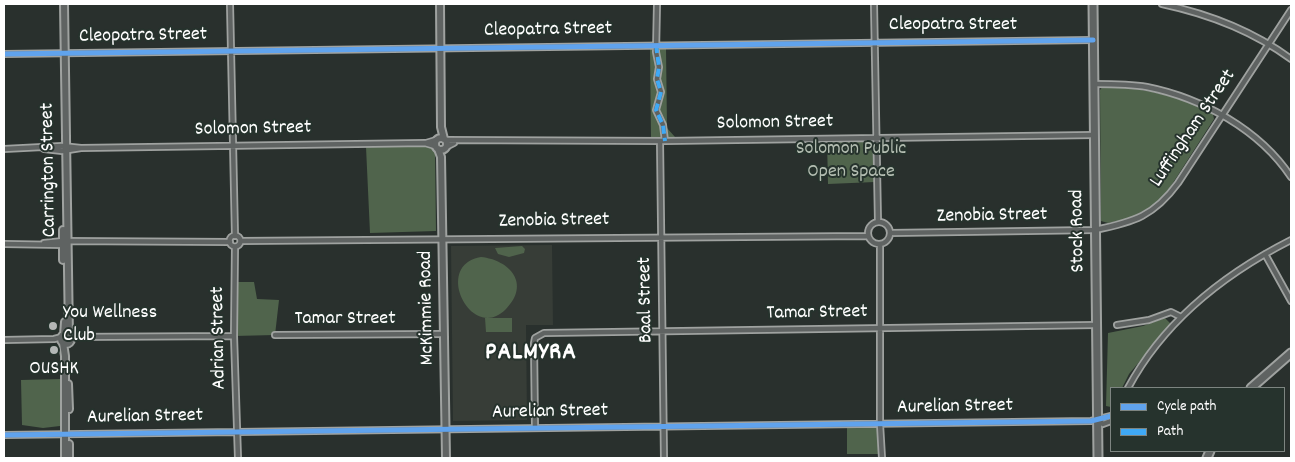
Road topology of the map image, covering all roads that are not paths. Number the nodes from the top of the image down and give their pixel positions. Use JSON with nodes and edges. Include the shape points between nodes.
{"nodes":[{"id":1,"x":63,"y":4,"type":"edge"},
{"id":2,"x":230,"y":4,"type":"edge"},
{"id":3,"x":440,"y":4,"type":"edge"},
{"id":4,"x":657,"y":4,"type":"edge"},
{"id":5,"x":874,"y":4,"type":"edge"},
{"id":6,"x":1093,"y":4,"type":"edge"},
{"id":7,"x":1162,"y":4,"type":"edge"},
{"id":8,"x":1291,"y":10,"type":"edge"},
{"id":9,"x":1093,"y":40,"type":"junction"},
{"id":10,"x":874,"y":41,"type":"junction"},
{"id":11,"x":1269,"y":44,"type":"junction"},
{"id":12,"x":656,"y":45,"type":"junction"},
{"id":13,"x":441,"y":47,"type":"junction"},
{"id":14,"x":230,"y":51,"type":"junction"},
{"id":15,"x":64,"y":53,"type":"junction"},
{"id":16,"x":4,"y":54,"type":"edge"},
{"id":17,"x":1291,"y":59,"type":"edge"},
{"id":18,"x":1094,"y":84,"type":"junction"},
{"id":19,"x":1222,"y":115,"type":"junction"},
{"id":20,"x":1094,"y":135,"type":"junction"},
{"id":21,"x":877,"y":137,"type":"junction"},
{"id":22,"x":662,"y":141,"type":"junction"},
{"id":23,"x":441,"y":143,"type":"junction"},
{"id":24,"x":232,"y":145,"type":"junction"},
{"id":25,"x":64,"y":148,"type":"junction"},
{"id":26,"x":4,"y":149,"type":"edge"},
{"id":27,"x":1291,"y":177,"type":"edge"},
{"id":28,"x":878,"y":222,"type":"junction"},
{"id":29,"x":1095,"y":230,"type":"junction"},
{"id":30,"x":890,"y":233,"type":"junction"},
{"id":31,"x":235,"y":236,"type":"junction"},
{"id":32,"x":661,"y":236,"type":"junction"},
{"id":33,"x":868,"y":236,"type":"junction"},
{"id":34,"x":443,"y":238,"type":"junction"},
{"id":35,"x":1291,"y":240,"type":"edge"},
{"id":36,"x":241,"y":241,"type":"junction"},
{"id":37,"x":230,"y":242,"type":"junction"},
{"id":38,"x":65,"y":243,"type":"junction"},
{"id":39,"x":4,"y":244,"type":"edge"},
{"id":40,"x":880,"y":244,"type":"junction"},
{"id":41,"x":235,"y":247,"type":"junction"},
{"id":42,"x":1265,"y":254,"type":"junction"},
{"id":43,"x":1291,"y":301,"type":"edge"},
{"id":44,"x":1181,"y":317,"type":"junction"},
{"id":45,"x":1096,"y":325,"type":"junction"},
{"id":46,"x":1117,"y":325,"type":"dead end"},
{"id":47,"x":880,"y":328,"type":"junction"},
{"id":48,"x":662,"y":331,"type":"junction"},
{"id":49,"x":444,"y":334,"type":"junction"},
{"id":50,"x":275,"y":335,"type":"dead end"},
{"id":51,"x":234,"y":336,"type":"junction"},
{"id":52,"x":66,"y":339,"type":"junction"},
{"id":53,"x":4,"y":340,"type":"edge"},
{"id":54,"x":1291,"y":353,"type":"edge"},
{"id":55,"x":1291,"y":358,"type":"edge"},
{"id":56,"x":1129,"y":387,"type":"edge"},
{"id":57,"x":1252,"y":387,"type":"edge"},
{"id":58,"x":1258,"y":387,"type":"edge"},
{"id":59,"x":1110,"y":416,"type":"edge"},
{"id":60,"x":1098,"y":420,"type":"junction"},
{"id":61,"x":1110,"y":420,"type":"edge"},
{"id":62,"x":880,"y":424,"type":"junction"},
{"id":63,"x":663,"y":427,"type":"junction"},
{"id":64,"x":535,"y":428,"type":"junction"},
{"id":65,"x":446,"y":429,"type":"junction"},
{"id":66,"x":238,"y":432,"type":"junction"},
{"id":67,"x":67,"y":434,"type":"junction"},
{"id":68,"x":4,"y":435,"type":"edge"},
{"id":69,"x":65,"y":458,"type":"edge"},
{"id":70,"x":69,"y":458,"type":"edge"},
{"id":71,"x":238,"y":458,"type":"edge"},
{"id":72,"x":446,"y":458,"type":"edge"},
{"id":73,"x":664,"y":458,"type":"edge"},
{"id":74,"x":882,"y":458,"type":"edge"},
{"id":75,"x":1098,"y":458,"type":"edge"}],
"edges":[{"from":1,"to":15,"type":"main road","name":"Carrington Street"},
{"from":2,"to":14,"type":"street"},
{"from":3,"to":13,"type":"main road"},
{"from":4,"to":12,"type":"street","name":"Baal Street"},
{"from":5,"to":10,"type":"street"},
{"from":6,"to":9,"type":"main road","name":"Stock Road"},
{"from":7,"to":11,"type":"street","via":[[1230,24]]},
{"from":8,"to":11,"type":"street","name":"Luffingham Street"},
{"from":9,"to":10,"type":"street","name":"Cleopatra Street"},
{"from":9,"to":18,"type":"main road","name":"Stock Road"},
{"from":10,"to":12,"type":"street","name":"Cleopatra Street"},
{"from":10,"to":21,"type":"street"},
{"from":11,"to":17,"type":"street"},
{"from":11,"to":19,"type":"street","name":"Luffingham Street"},
{"from":12,"to":13,"type":"street","name":"Cleopatra Street"},
{"from":12,"to":22,"type":"street","name":"Baal Street","via":[[657,84],[661,92],[656,110],[663,125]]},
{"from":13,"to":14,"type":"street","name":"Cleopatra Street"},
{"from":13,"to":23,"type":"main road"},
{"from":14,"to":15,"type":"street","name":"Cleopatra Street"},
{"from":14,"to":24,"type":"street"},
{"from":15,"to":16,"type":"street","name":"Cleopatra Street"},
{"from":15,"to":25,"type":"main road","name":"Carrington Street"},
{"from":18,"to":19,"type":"street","via":[[1163,91]]},
{"from":18,"to":20,"type":"main road","name":"Stock Road"},
{"from":19,"to":27,"type":"street","via":[[1260,143]]},
{"from":19,"to":29,"type":"street","name":"Luffingham Street","via":[[1178,183],[1157,208],[1136,220]]},
{"from":20,"to":21,"type":"street","name":"Solomon Street"},
{"from":20,"to":29,"type":"main road","name":"Stock Road"},
{"from":21,"to":22,"type":"street","name":"Solomon Street"},
{"from":21,"to":28,"type":"street"},
{"from":22,"to":23,"type":"street","name":"Solomon Street"},
{"from":22,"to":32,"type":"street","name":"Baal Street"},
{"from":23,"to":24,"type":"street","name":"Solomon Street"},
{"from":23,"to":34,"type":"main road","name":"McKimmie Road"},
{"from":24,"to":25,"type":"street","name":"Solomon Street"},
{"from":24,"to":31,"type":"street"},
{"from":25,"to":26,"type":"street","name":"Solomon Street"},
{"from":25,"to":38,"type":"main road","name":"Carrington Street"},
{"from":28,"to":30,"type":"street","via":[[885,224]]},
{"from":28,"to":33,"type":"street","via":[[871,226]]},
{"from":29,"to":30,"type":"street","name":"Zenobia Street"},
{"from":29,"to":45,"type":"main road","name":"Stock Road"},
{"from":30,"to":40,"type":"street"},
{"from":31,"to":36,"type":"street"},
{"from":31,"to":37,"type":"street"},
{"from":32,"to":33,"type":"street","name":"Zenobia Street"},
{"from":32,"to":34,"type":"street","name":"Zenobia Street"},
{"from":32,"to":48,"type":"street","name":"Baal Street"},
{"from":33,"to":40,"type":"street","via":[[872,242]]},
{"from":34,"to":36,"type":"street","name":"Zenobia Street"},
{"from":34,"to":49,"type":"main road","name":"McKimmie Road"},
{"from":35,"to":42,"type":"street"},
{"from":36,"to":41,"type":"street"},
{"from":37,"to":38,"type":"street"},
{"from":37,"to":41,"type":"street"},
{"from":38,"to":39,"type":"street"},
{"from":38,"to":52,"type":"main road","name":"Carrington Street"},
{"from":40,"to":47,"type":"street"},
{"from":41,"to":51,"type":"street","name":"Adrian Street"},
{"from":42,"to":43,"type":"street"},
{"from":42,"to":44,"type":"street","via":[[1222,282]]},
{"from":44,"to":46,"type":"street","via":[[1171,312],[1149,320]]},
{"from":44,"to":56,"type":"street","via":[[1145,360]]},
{"from":45,"to":47,"type":"street","name":"Tamar Street"},
{"from":45,"to":60,"type":"main road","name":"Stock Road"},
{"from":47,"to":48,"type":"street","name":"Tamar Street"},
{"from":47,"to":62,"type":"street"},
{"from":48,"to":63,"type":"street","name":"Baal Street"},
{"from":48,"to":64,"type":"street","name":"Tamar Street","via":[[538,334],[534,343]]},
{"from":49,"to":50,"type":"street","name":"Tamar Street"},
{"from":49,"to":65,"type":"main road","name":"McKimmie Road"},
{"from":51,"to":52,"type":"street"},
{"from":51,"to":66,"type":"street","name":"Adrian Street"},
{"from":52,"to":53,"type":"street"},
{"from":52,"to":67,"type":"main road","name":"Carrington Street"},
{"from":54,"to":57,"type":"main road"},
{"from":55,"to":58,"type":"main road"},
{"from":59,"to":60,"type":"street"},
{"from":60,"to":61,"type":"street","name":"Aurelian Street","via":[[1103,424]]},
{"from":60,"to":62,"type":"street","name":"Aurelian Street"},
{"from":60,"to":75,"type":"main road","name":"Stock Road"},
{"from":62,"to":63,"type":"street","name":"Aurelian Street"},
{"from":62,"to":74,"type":"street"},
{"from":63,"to":64,"type":"street","name":"Aurelian Street"},
{"from":63,"to":73,"type":"street","name":"Baal Street"},
{"from":64,"to":65,"type":"street","name":"Aurelian Street"},
{"from":65,"to":66,"type":"street","name":"Aurelian Street"},
{"from":65,"to":72,"type":"main road","name":"McKimmie Road"},
{"from":66,"to":67,"type":"street","name":"Aurelian Street"},
{"from":66,"to":71,"type":"street","name":"Adrian Street"},
{"from":67,"to":68,"type":"street","name":"Aurelian Street"},
{"from":67,"to":69,"type":"main road","name":"Carrington Street"},
{"from":67,"to":70,"type":"main road","name":"Carrington Street"}]}
